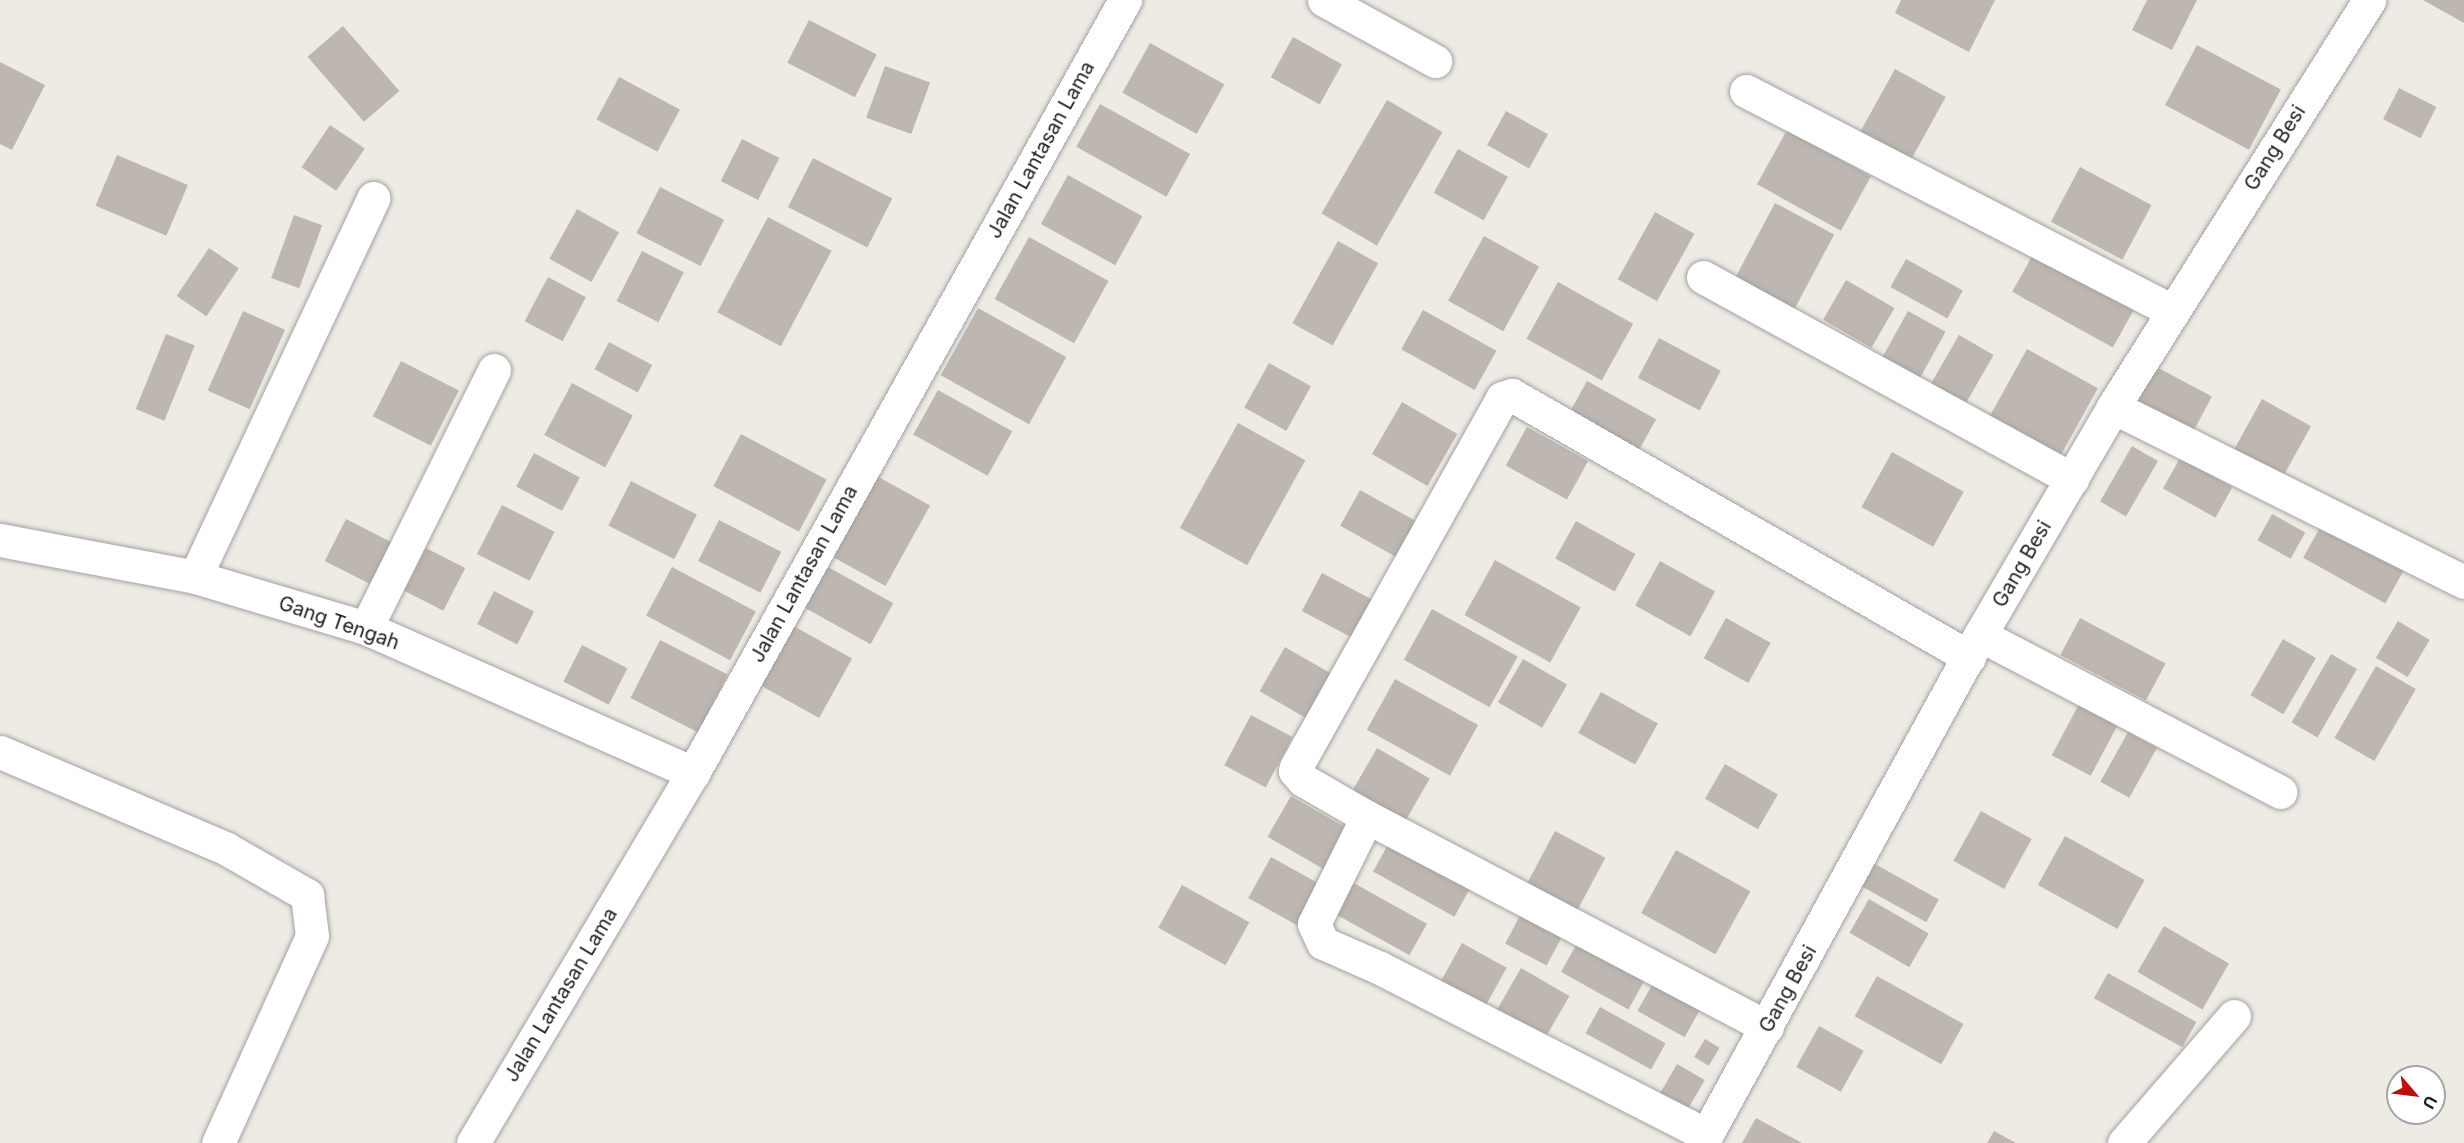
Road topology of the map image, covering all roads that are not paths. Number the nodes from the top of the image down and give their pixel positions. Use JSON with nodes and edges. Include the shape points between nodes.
{"nodes":[{"id":1,"x":1125,"y":0,"type":"edge"},
{"id":2,"x":1324,"y":0,"type":"edge"},
{"id":3,"x":2369,"y":0,"type":"edge"},
{"id":4,"x":1435,"y":61,"type":"dead end"},
{"id":5,"x":1746,"y":91,"type":"dead end"},
{"id":6,"x":373,"y":198,"type":"dead end"},
{"id":7,"x":1703,"y":277,"type":"dead end"},
{"id":8,"x":2172,"y":310,"type":"junction"},
{"id":9,"x":494,"y":370,"type":"dead end"},
{"id":10,"x":2113,"y":407,"type":"junction"},
{"id":11,"x":2072,"y":479,"type":"junction"},
{"id":12,"x":0,"y":540,"type":"edge"},
{"id":13,"x":195,"y":577,"type":"junction"},
{"id":14,"x":2464,"y":582,"type":"edge"},
{"id":15,"x":366,"y":628,"type":"junction"},
{"id":16,"x":1975,"y":646,"type":"junction"},
{"id":17,"x":0,"y":752,"type":"edge"},
{"id":18,"x":693,"y":773,"type":"junction"},
{"id":19,"x":2280,"y":792,"type":"dead end"},
{"id":20,"x":1367,"y":817,"type":"junction"},
{"id":21,"x":2234,"y":1016,"type":"dead end"},
{"id":22,"x":1767,"y":1027,"type":"junction"},
{"id":23,"x":1705,"y":1139,"type":"edge"},
{"id":24,"x":218,"y":1143,"type":"edge"},
{"id":25,"x":473,"y":1143,"type":"edge"},
{"id":26,"x":2124,"y":1143,"type":"edge"}],
"edges":[{"from":1,"to":18,"type":"street","name":"Jalan Lantasan Lama"},
{"from":2,"to":4,"type":"street"},
{"from":3,"to":8,"type":"street","name":"Gang Besi"},
{"from":5,"to":8,"type":"street"},
{"from":6,"to":13,"type":"street"},
{"from":7,"to":11,"type":"street"},
{"from":8,"to":10,"type":"street","name":"Gang Besi"},
{"from":9,"to":15,"type":"street"},
{"from":10,"to":11,"type":"street","name":"Gang Besi"},
{"from":10,"to":14,"type":"street"},
{"from":11,"to":16,"type":"street","name":"Gang Besi"},
{"from":12,"to":13,"type":"street","name":"Gang Tengah"},
{"from":13,"to":15,"type":"street","name":"Gang Tengah"},
{"from":15,"to":18,"type":"street","name":"Gang Tengah"},
{"from":16,"to":19,"type":"street"},
{"from":16,"to":20,"type":"street","via":[[1521,398],[1502,398],[1295,771]]},
{"from":16,"to":22,"type":"street","name":"Gang Besi"},
{"from":17,"to":24,"type":"street","via":[[225,848],[307,895],[312,936]]},
{"from":18,"to":25,"type":"street","name":"Jalan Lantasan Lama"},
{"from":20,"to":22,"type":"street"},
{"from":20,"to":23,"type":"street","via":[[1314,924],[1323,943],[1380,968]]},
{"from":21,"to":26,"type":"street"},
{"from":22,"to":23,"type":"street","name":"Gang Besi"}]}
